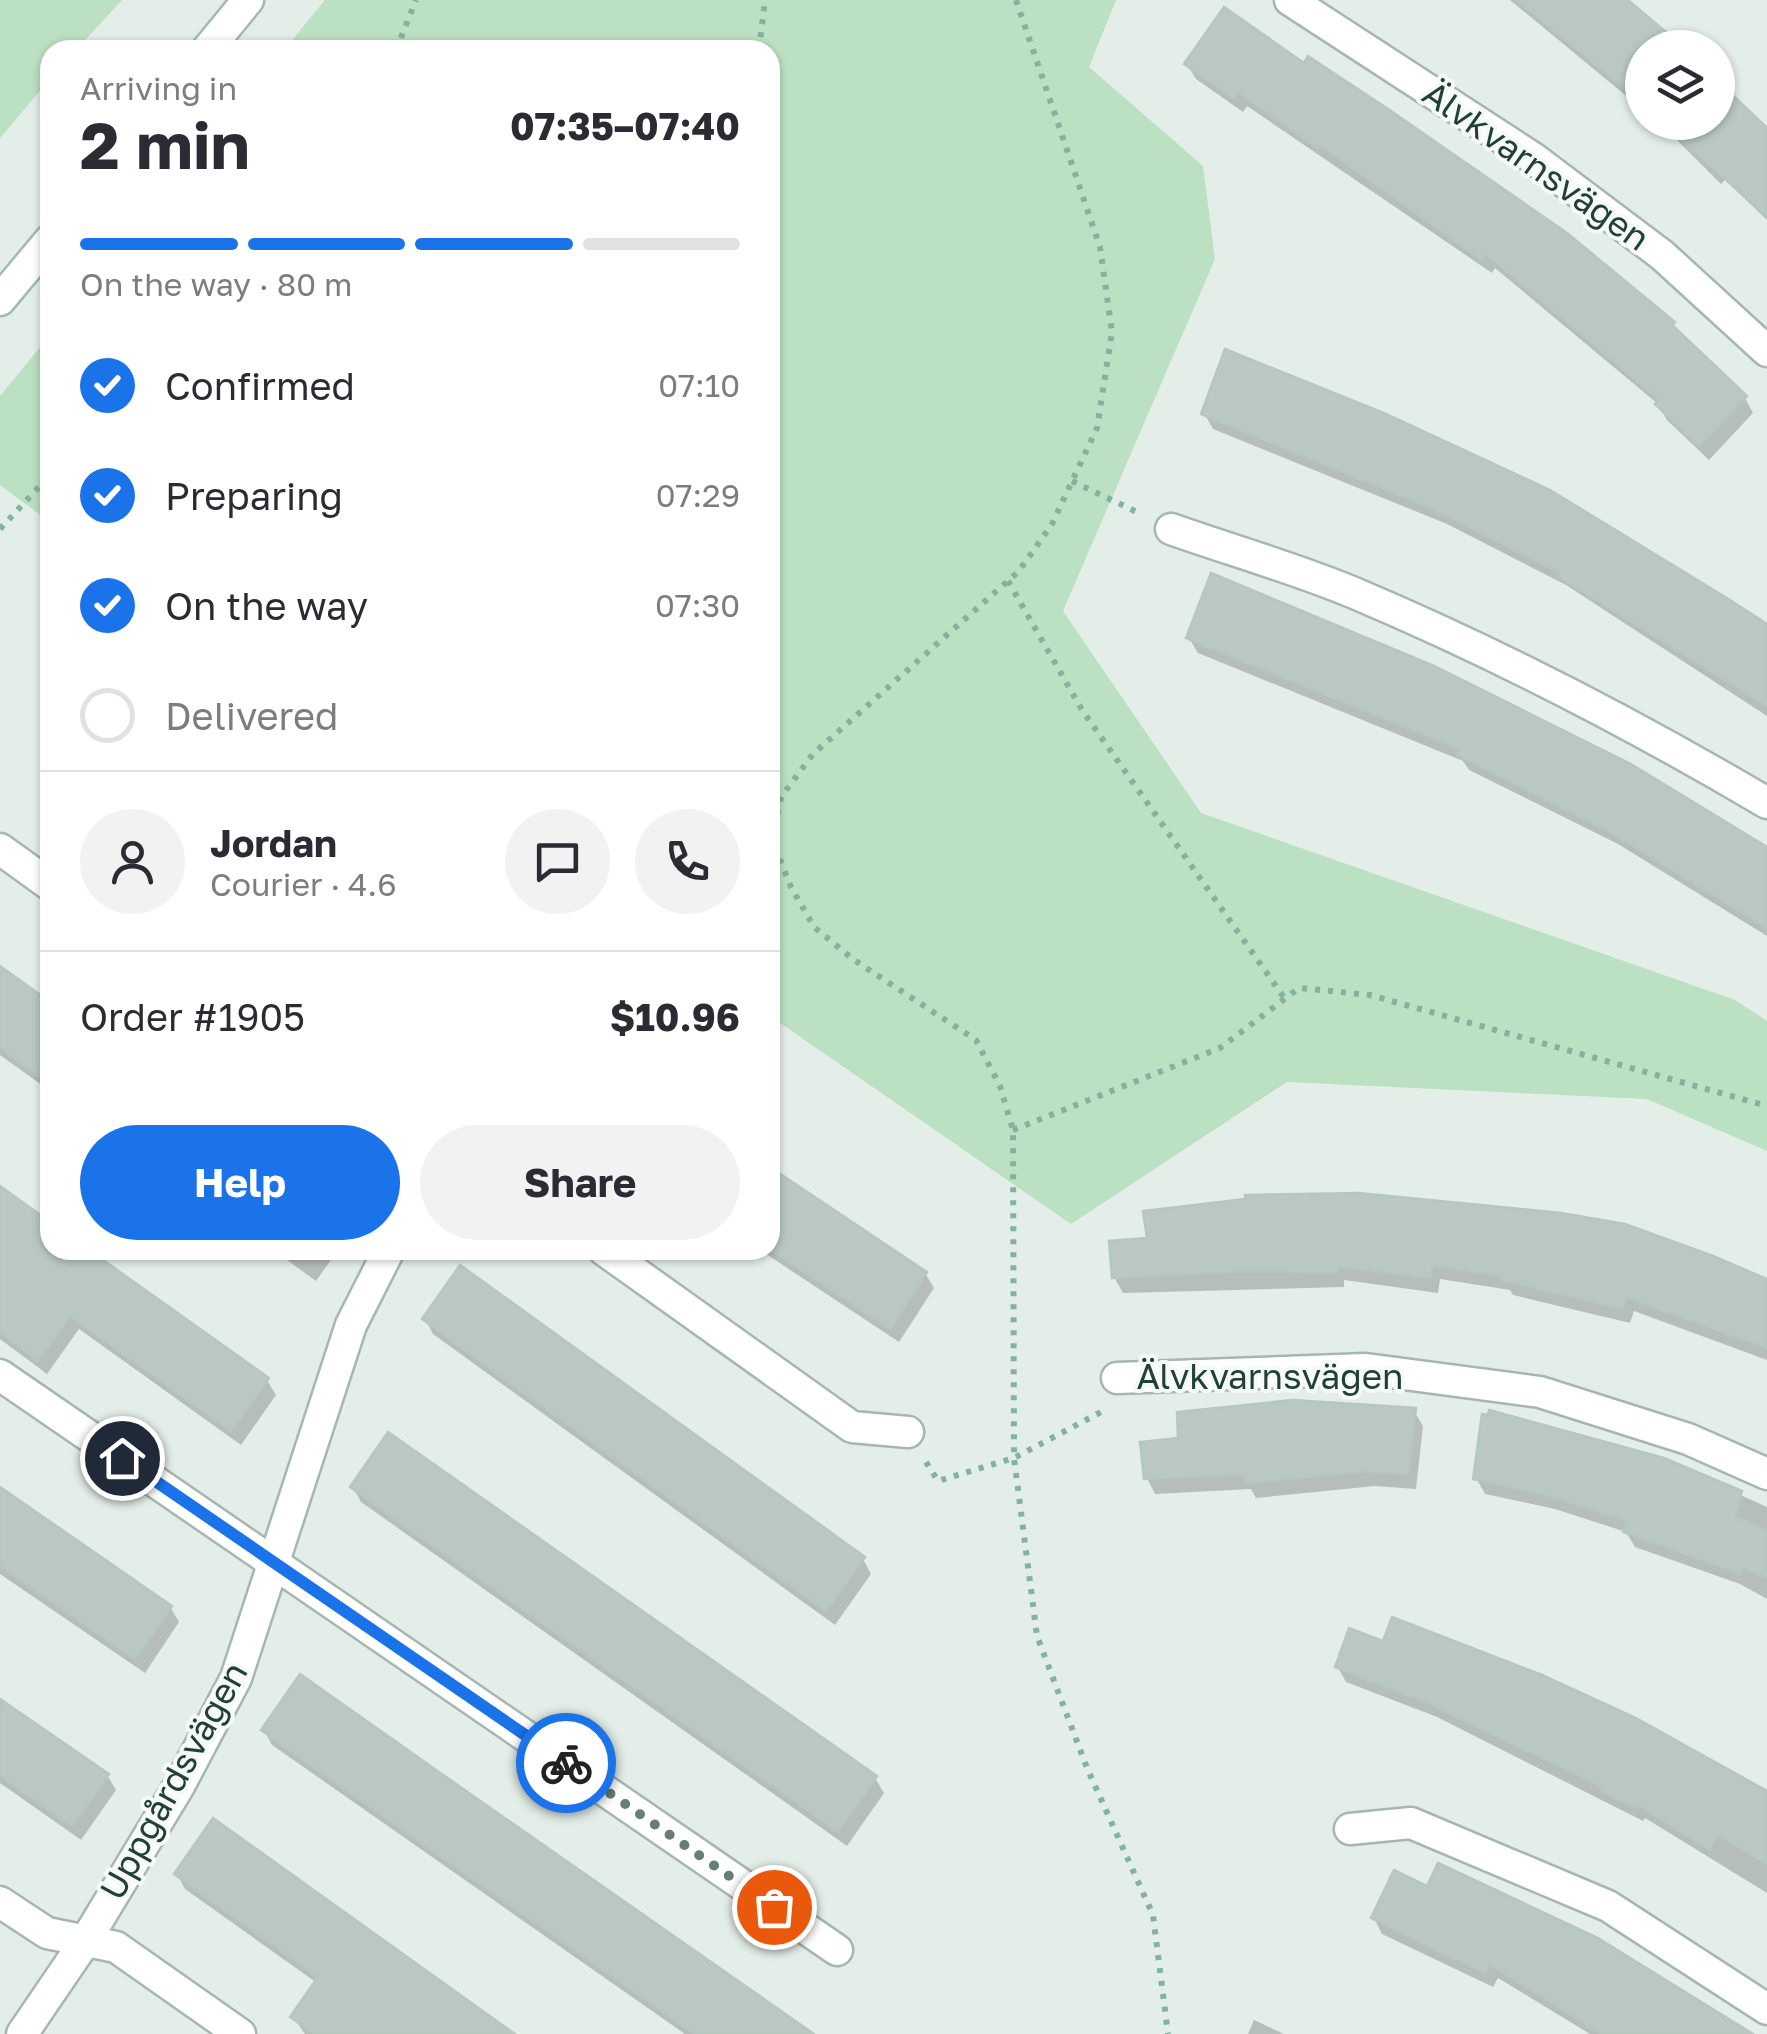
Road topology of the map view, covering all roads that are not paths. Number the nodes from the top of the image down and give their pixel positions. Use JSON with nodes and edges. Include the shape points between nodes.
{"nodes":[{"id":1,"x":248,"y":0,"type":"edge"},
{"id":2,"x":1290,"y":0,"type":"edge"},
{"id":3,"x":214,"y":40,"type":"edge"},
{"id":4,"x":40,"y":252,"type":"edge"},
{"id":5,"x":0,"y":300,"type":"edge"},
{"id":6,"x":1767,"y":350,"type":"edge"},
{"id":7,"x":1171,"y":529,"type":"road end"},
{"id":8,"x":1767,"y":804,"type":"edge"},
{"id":9,"x":0,"y":849,"type":"edge"},
{"id":10,"x":40,"y":879,"type":"edge"},
{"id":11,"x":384,"y":1260,"type":"edge"},
{"id":12,"x":618,"y":1260,"type":"edge"},
{"id":13,"x":0,"y":1376,"type":"edge"},
{"id":14,"x":1116,"y":1378,"type":"road end"},
{"id":15,"x":908,"y":1432,"type":"road end"},
{"id":16,"x":1767,"y":1474,"type":"edge"},
{"id":17,"x":276,"y":1562,"type":"junction"},
{"id":18,"x":1350,"y":1829,"type":"dead end"},
{"id":19,"x":0,"y":1902,"type":"edge"},
{"id":20,"x":86,"y":1940,"type":"junction"},
{"id":21,"x":837,"y":1950,"type":"dead end"},
{"id":22,"x":1767,"y":2009,"type":"edge"},
{"id":23,"x":22,"y":2034,"type":"edge"},
{"id":24,"x":240,"y":2034,"type":"edge"}],
"edges":[{"from":1,"to":3,"type":"street"},
{"from":2,"to":6,"type":"street","name":"Älvkvarnsvägen","via":[[1533,158],[1662,255]]},
{"from":4,"to":5,"type":"street"},
{"from":7,"to":8,"type":"street","via":[[1356,594],[1481,650],[1622,718]]},
{"from":9,"to":10,"type":"street"},
{"from":11,"to":17,"type":"street","name":"Uppgårdsvägen","via":[[350,1324]]},
{"from":12,"to":15,"type":"street","via":[[852,1427]]},
{"from":13,"to":17,"type":"street"},
{"from":14,"to":16,"type":"street","name":"Älvkvarnsvägen","via":[[1366,1370],[1540,1392],[1688,1439]]},
{"from":17,"to":20,"type":"street","name":"Uppgårdsvägen","via":[[236,1678]]},
{"from":17,"to":21,"type":"street"},
{"from":18,"to":22,"type":"street","via":[[1412,1823],[1608,1906]]},
{"from":19,"to":20,"type":"street","name":"Uppgårdsvägen","via":[[47,1933]]},
{"from":20,"to":23,"type":"street","name":"Uppgårdsvägen"},
{"from":20,"to":24,"type":"street","name":"Uppgårdsvägen","via":[[116,1947]]}]}
